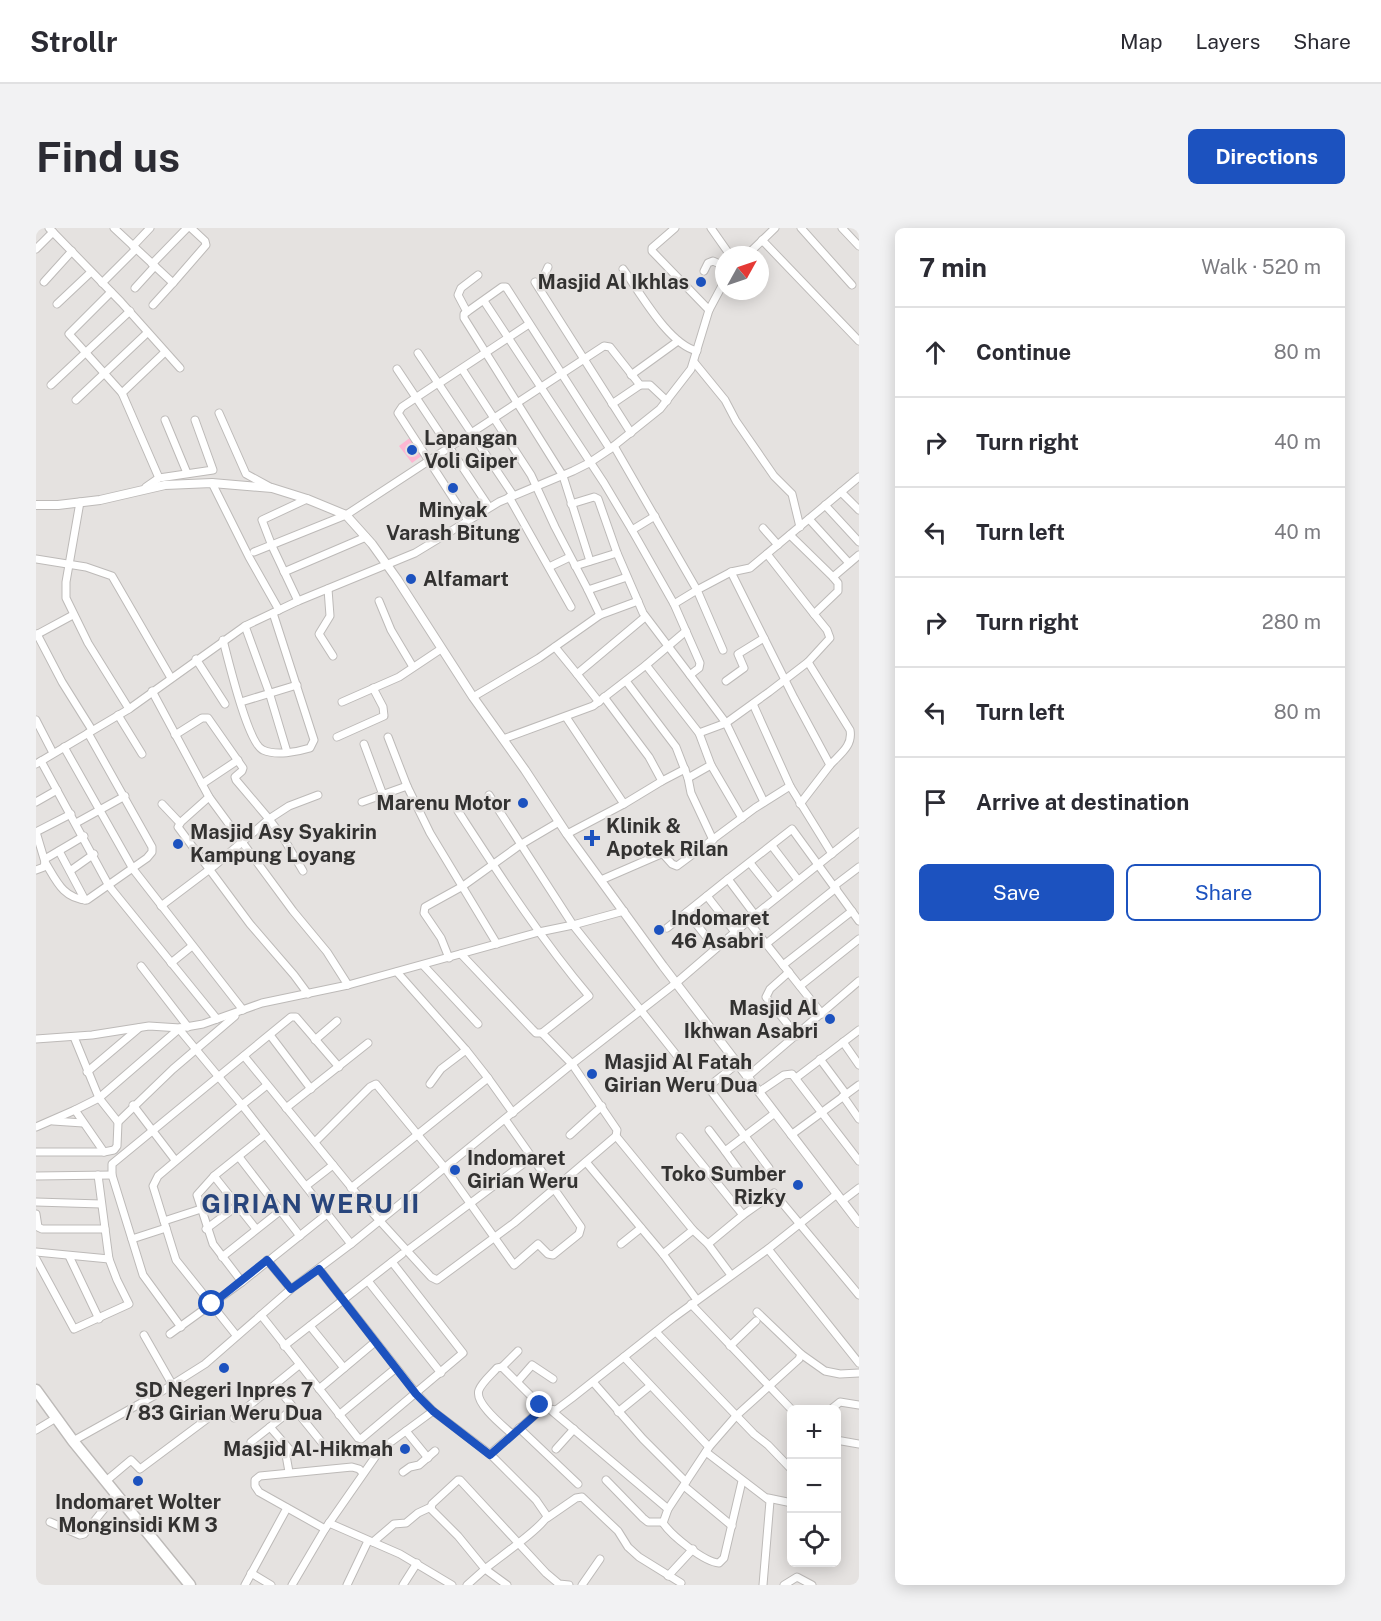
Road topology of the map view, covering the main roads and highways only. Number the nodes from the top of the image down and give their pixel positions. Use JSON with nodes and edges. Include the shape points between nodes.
{"nodes":[{"id":1,"x":36,"y":1390,"type":"edge"},
{"id":2,"x":190,"y":1585,"type":"edge"}],
"edges":[{"from":1,"to":2,"type":"highway"}]}
